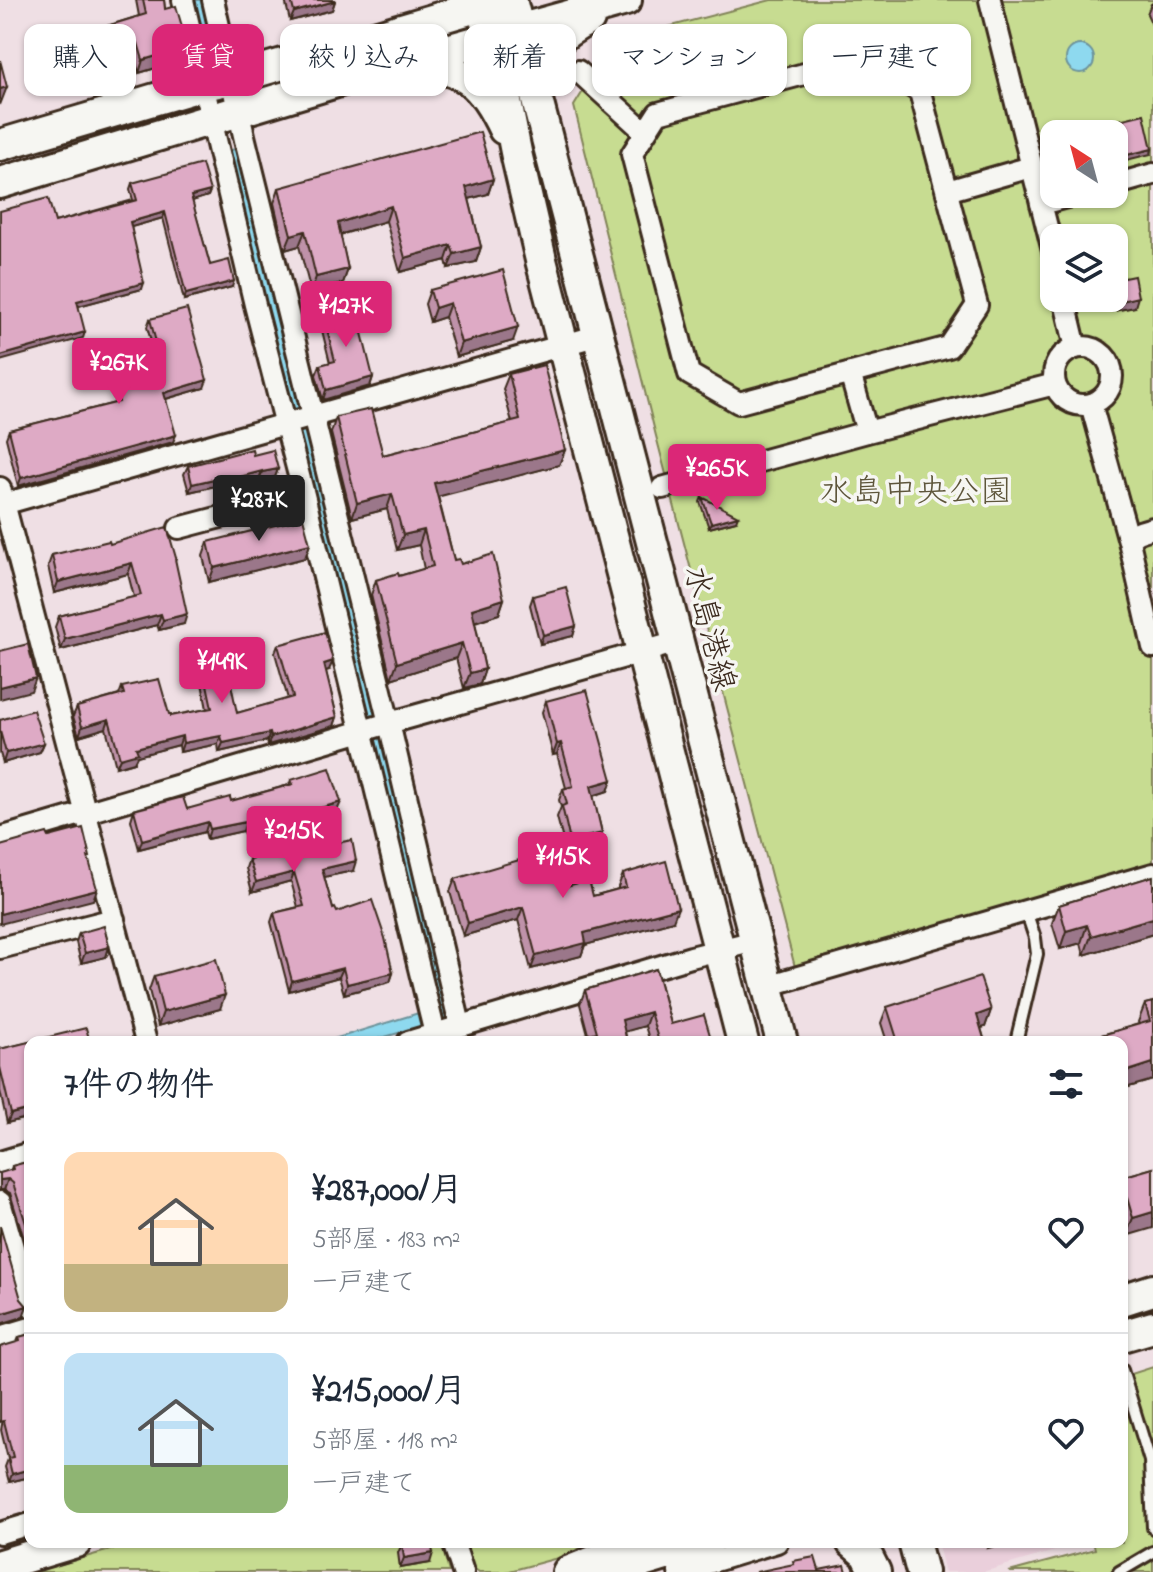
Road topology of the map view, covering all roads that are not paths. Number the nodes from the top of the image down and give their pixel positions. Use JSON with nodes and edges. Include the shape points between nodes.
{"nodes":[{"id":1,"x":183,"y":0,"type":"edge"},
{"id":2,"x":213,"y":0,"type":"edge"},
{"id":3,"x":426,"y":0,"type":"edge"},
{"id":4,"x":628,"y":0,"type":"edge"},
{"id":5,"x":990,"y":0,"type":"edge"},
{"id":6,"x":493,"y":1,"type":"edge"},
{"id":7,"x":193,"y":24,"type":"edge"},
{"id":8,"x":214,"y":24,"type":"edge"},
{"id":9,"x":383,"y":24,"type":"edge"},
{"id":10,"x":414,"y":24,"type":"edge"},
{"id":11,"x":501,"y":24,"type":"edge"},
{"id":12,"x":541,"y":24,"type":"edge"},
{"id":13,"x":576,"y":26,"type":"edge"},
{"id":14,"x":448,"y":70,"type":"edge"},
{"id":15,"x":578,"y":71,"type":"dead end"},
{"id":16,"x":169,"y":96,"type":"edge"},
{"id":17,"x":220,"y":96,"type":"edge"},
{"id":18,"x":220,"y":96,"type":"edge"},
{"id":19,"x":289,"y":96,"type":"edge"},
{"id":20,"x":505,"y":96,"type":"edge"},
{"id":21,"x":536,"y":96,"type":"edge"},
{"id":22,"x":225,"y":115,"type":"junction"},
{"id":23,"x":645,"y":132,"type":"junction"},
{"id":24,"x":0,"y":145,"type":"edge"},
{"id":25,"x":517,"y":157,"type":"junction"},
{"id":26,"x":1031,"y":167,"type":"junction"},
{"id":27,"x":1153,"y":174,"type":"edge"},
{"id":28,"x":1128,"y":181,"type":"edge"},
{"id":29,"x":0,"y":183,"type":"edge"},
{"id":30,"x":947,"y":191,"type":"junction"},
{"id":31,"x":1040,"y":200,"type":"edge"},
{"id":32,"x":1067,"y":312,"type":"edge"},
{"id":33,"x":599,"y":335,"type":"junction"},
{"id":34,"x":563,"y":344,"type":"junction"},
{"id":35,"x":1076,"y":348,"type":"junction"},
{"id":36,"x":850,"y":373,"type":"junction"},
{"id":37,"x":1055,"y":384,"type":"junction"},
{"id":38,"x":1091,"y":404,"type":"junction"},
{"id":39,"x":299,"y":420,"type":"junction"},
{"id":40,"x":867,"y":432,"type":"junction"},
{"id":41,"x":662,"y":488,"type":"dead end"},
{"id":42,"x":304,"y":495,"type":"junction"},
{"id":43,"x":2,"y":499,"type":"edge"},
{"id":44,"x":179,"y":528,"type":"dead end"},
{"id":45,"x":1153,"y":528,"type":"edge"},
{"id":46,"x":1129,"y":541,"type":"junction"},
{"id":47,"x":678,"y":642,"type":"junction"},
{"id":48,"x":1153,"y":647,"type":"edge"},
{"id":49,"x":643,"y":652,"type":"junction"},
{"id":50,"x":375,"y":727,"type":"junction"},
{"id":51,"x":86,"y":813,"type":"junction"},
{"id":52,"x":0,"y":838,"type":"edge"},
{"id":53,"x":1153,"y":874,"type":"edge"},
{"id":54,"x":1026,"y":911,"type":"junction"},
{"id":55,"x":114,"y":919,"type":"junction"},
{"id":56,"x":755,"y":941,"type":"junction"},
{"id":57,"x":0,"y":948,"type":"edge"},
{"id":58,"x":720,"y":950,"type":"junction"},
{"id":59,"x":767,"y":986,"type":"junction"},
{"id":60,"x":442,"y":1027,"type":"edge"},
{"id":61,"x":144,"y":1036,"type":"edge"},
{"id":62,"x":422,"y":1036,"type":"edge"},
{"id":63,"x":742,"y":1036,"type":"edge"},
{"id":64,"x":780,"y":1036,"type":"edge"},
{"id":65,"x":1017,"y":1036,"type":"edge"},
{"id":66,"x":24,"y":1155,"type":"edge"},
{"id":67,"x":0,"y":1162,"type":"edge"},
{"id":68,"x":0,"y":1202,"type":"edge"},
{"id":69,"x":24,"y":1285,"type":"edge"},
{"id":70,"x":1153,"y":1290,"type":"edge"},
{"id":71,"x":1128,"y":1298,"type":"edge"},
{"id":72,"x":1153,"y":1327,"type":"edge"},
{"id":73,"x":24,"y":1330,"type":"edge"},
{"id":74,"x":1128,"y":1334,"type":"edge"},
{"id":75,"x":0,"y":1337,"type":"edge"},
{"id":76,"x":1128,"y":1390,"type":"edge"},
{"id":77,"x":24,"y":1524,"type":"edge"},
{"id":78,"x":2,"y":1526,"type":"edge"},
{"id":79,"x":1153,"y":1528,"type":"edge"},
{"id":80,"x":56,"y":1548,"type":"edge"},
{"id":81,"x":455,"y":1548,"type":"edge"},
{"id":82,"x":620,"y":1548,"type":"edge"},
{"id":83,"x":688,"y":1548,"type":"edge"},
{"id":84,"x":757,"y":1548,"type":"edge"},
{"id":85,"x":859,"y":1548,"type":"edge"},
{"id":86,"x":882,"y":1548,"type":"edge"},
{"id":87,"x":916,"y":1548,"type":"edge"},
{"id":88,"x":1153,"y":1552,"type":"edge"},
{"id":89,"x":0,"y":1565,"type":"edge"},
{"id":90,"x":463,"y":1572,"type":"edge"},
{"id":91,"x":571,"y":1572,"type":"edge"},
{"id":92,"x":610,"y":1572,"type":"edge"},
{"id":93,"x":679,"y":1572,"type":"edge"},
{"id":94,"x":875,"y":1572,"type":"edge"},
{"id":95,"x":884,"y":1572,"type":"edge"},
{"id":96,"x":922,"y":1572,"type":"edge"},
{"id":97,"x":1119,"y":1572,"type":"edge"}],
"edges":[{"from":1,"to":7,"type":"street"},
{"from":2,"to":8,"type":"street"},
{"from":3,"to":9,"type":"main road"},
{"from":4,"to":12,"type":"main road"},
{"from":4,"to":13,"type":"main road"},
{"from":5,"to":26,"type":"street"},
{"from":6,"to":10,"type":"main road"},
{"from":6,"to":11,"type":"main road","name":"水島港線"},
{"from":14,"to":25,"type":"main road","via":[[463,74],[492,104]]},
{"from":15,"to":23,"type":"street"},
{"from":16,"to":24,"type":"main road"},
{"from":17,"to":22,"type":"street"},
{"from":18,"to":22,"type":"street"},
{"from":19,"to":22,"type":"main road"},
{"from":20,"to":25,"type":"main road","name":"水島港線"},
{"from":21,"to":33,"type":"main road","name":"水島港線"},
{"from":22,"to":29,"type":"main road"},
{"from":22,"to":39,"type":"street"},
{"from":22,"to":39,"type":"street","via":[[255,305]]},
{"from":23,"to":30,"type":"street","via":[[658,113],[868,57],[920,92]]},
{"from":23,"to":36,"type":"street","via":[[632,154],[689,374],[739,403]]},
{"from":25,"to":34,"type":"main road","name":"水島港線"},
{"from":26,"to":30,"type":"street"},
{"from":26,"to":31,"type":"street"},
{"from":27,"to":28,"type":"street"},
{"from":30,"to":36,"type":"street","via":[[977,305],[949,347]]},
{"from":32,"to":35,"type":"street"},
{"from":33,"to":34,"type":"street"},
{"from":33,"to":47,"type":"main road","name":"水島港線"},
{"from":34,"to":39,"type":"street"},
{"from":34,"to":49,"type":"main road","name":"水島港線"},
{"from":35,"to":37,"type":"street","via":[[1057,362]]},
{"from":35,"to":38,"type":"street","via":[[1093,349],[1111,369],[1106,394]]},
{"from":36,"to":40,"type":"street"},
{"from":37,"to":38,"type":"street","via":[[1069,402]]},
{"from":37,"to":40,"type":"street"},
{"from":38,"to":46,"type":"street"},
{"from":39,"to":42,"type":"street"},
{"from":39,"to":43,"type":"street"},
{"from":39,"to":50,"type":"street"},
{"from":40,"to":41,"type":"street"},
{"from":42,"to":44,"type":"street"},
{"from":42,"to":50,"type":"street"},
{"from":43,"to":51,"type":"street"},
{"from":45,"to":46,"type":"street","via":[[1137,532]]},
{"from":46,"to":48,"type":"street"},
{"from":47,"to":49,"type":"street"},
{"from":47,"to":56,"type":"main road","name":"水島港線"},
{"from":49,"to":50,"type":"street"},
{"from":49,"to":58,"type":"main road","name":"水島港線"},
{"from":50,"to":51,"type":"street"},
{"from":50,"to":60,"type":"street"},
{"from":50,"to":60,"type":"street"},
{"from":51,"to":52,"type":"street"},
{"from":51,"to":55,"type":"street"},
{"from":53,"to":54,"type":"street"},
{"from":54,"to":59,"type":"street"},
{"from":54,"to":65,"type":"lane","via":[[1037,954]]},
{"from":55,"to":57,"type":"street"},
{"from":55,"to":61,"type":"street"},
{"from":56,"to":58,"type":"street"},
{"from":56,"to":59,"type":"main road","name":"水島港線"},
{"from":58,"to":60,"type":"street"},
{"from":58,"to":63,"type":"main road","name":"水島港線"},
{"from":59,"to":64,"type":"main road","name":"水島港線"},
{"from":60,"to":62,"type":"street"},
{"from":66,"to":67,"type":"street"},
{"from":68,"to":69,"type":"street"},
{"from":70,"to":71,"type":"main road"},
{"from":72,"to":74,"type":"main road"},
{"from":73,"to":75,"type":"street"},
{"from":76,"to":79,"type":"lane","via":[[1150,1461]]},
{"from":77,"to":78,"type":"street"},
{"from":80,"to":89,"type":"main road"},
{"from":81,"to":90,"type":"street"},
{"from":82,"to":91,"type":"main road"},
{"from":83,"to":92,"type":"main road"},
{"from":84,"to":93,"type":"street"},
{"from":85,"to":94,"type":"main road"},
{"from":86,"to":95,"type":"main road"},
{"from":87,"to":96,"type":"main road"},
{"from":88,"to":97,"type":"lane"}]}
